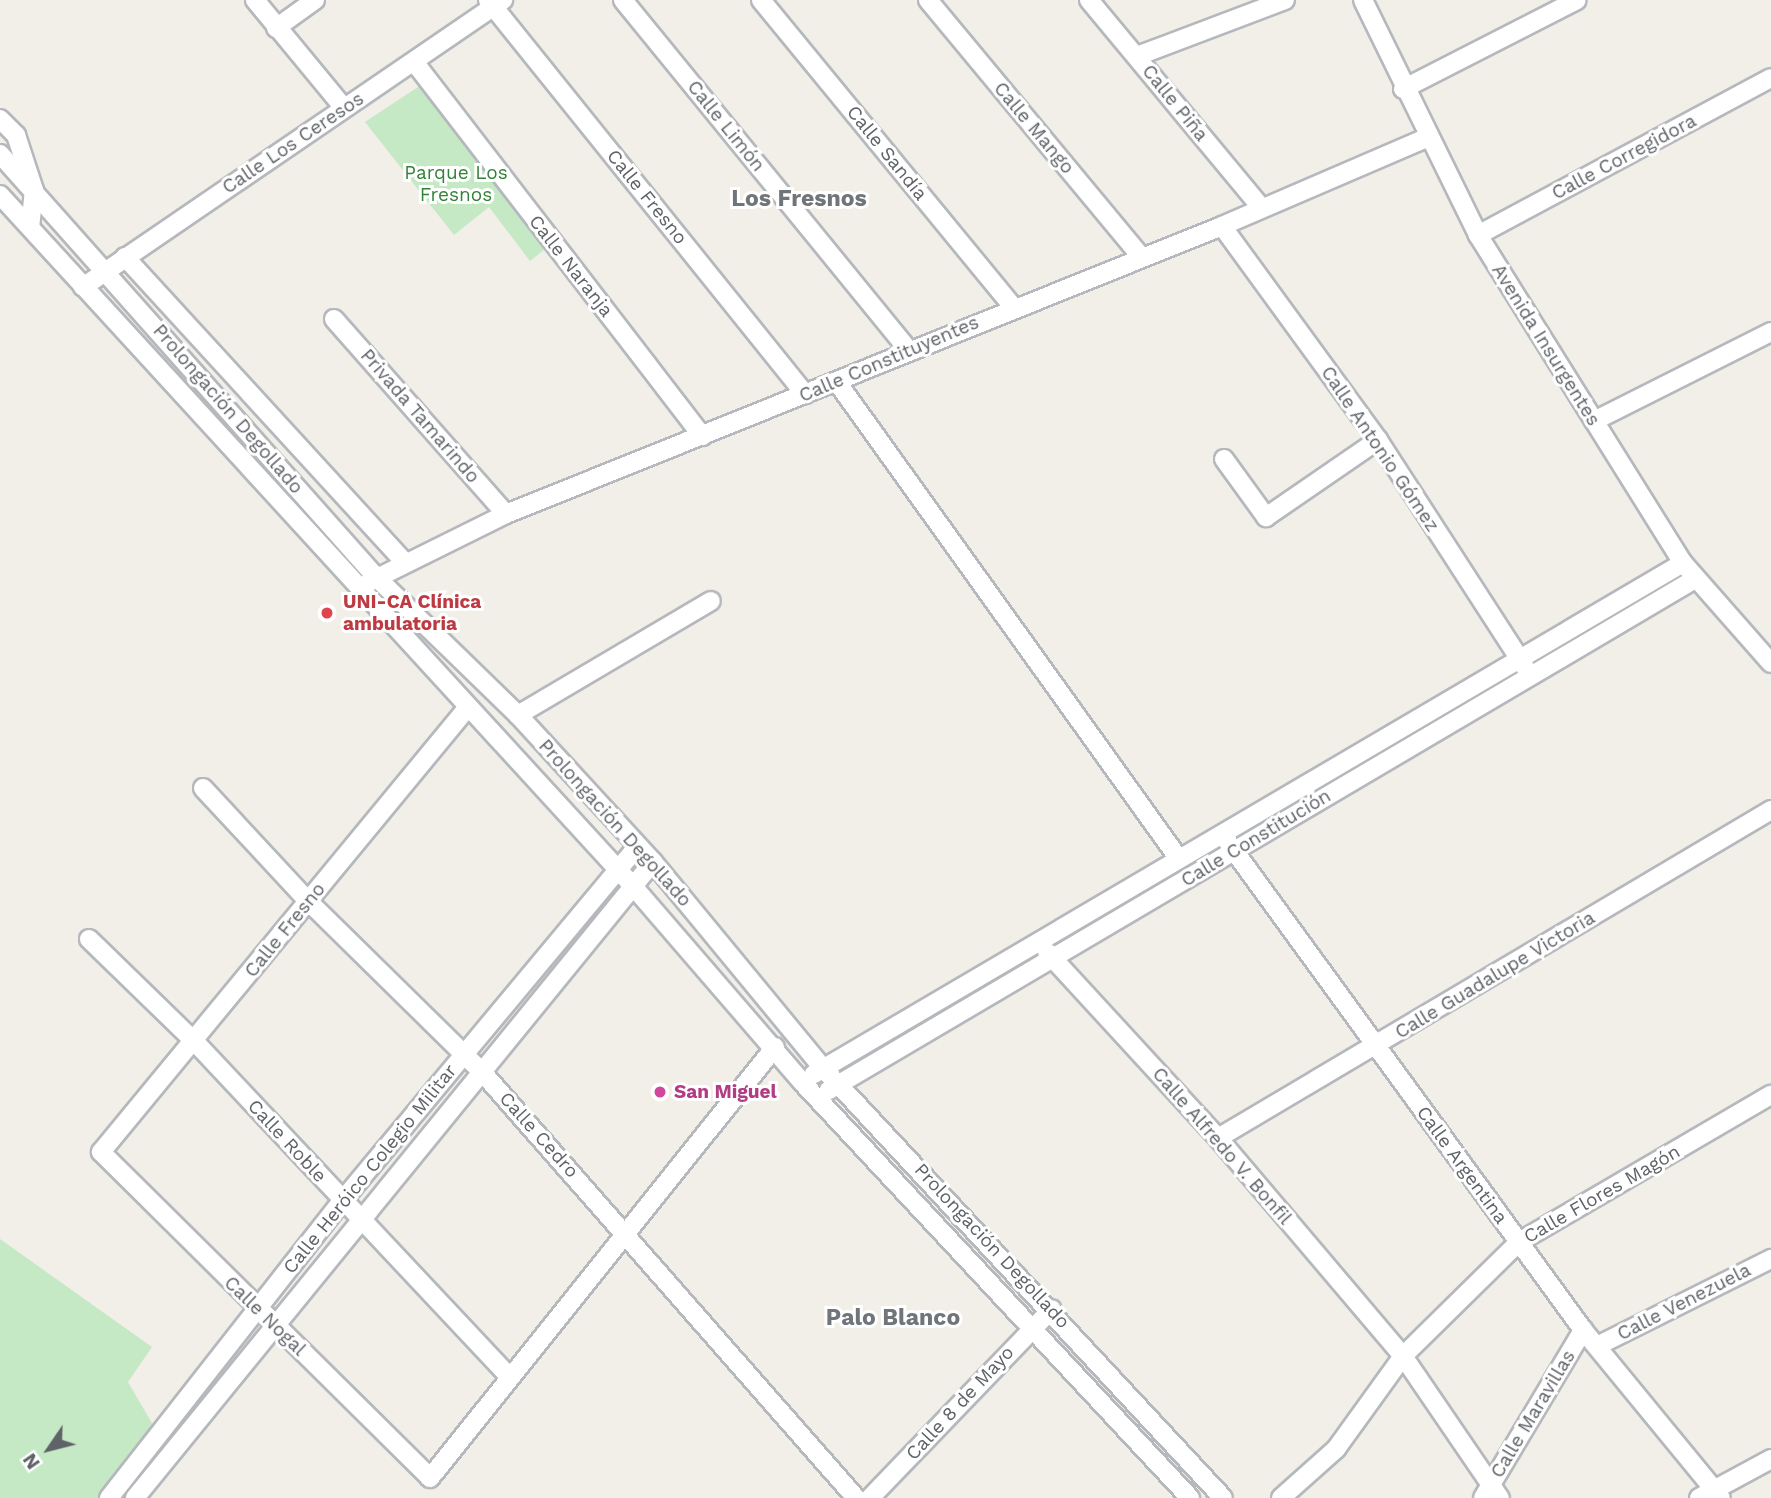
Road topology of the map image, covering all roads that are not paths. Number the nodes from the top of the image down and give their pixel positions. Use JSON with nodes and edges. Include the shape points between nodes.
{"nodes":[{"id":1,"x":255,"y":0,"type":"edge"},
{"id":2,"x":315,"y":0,"type":"edge"},
{"id":3,"x":623,"y":0,"type":"edge"},
{"id":4,"x":761,"y":0,"type":"edge"},
{"id":5,"x":928,"y":0,"type":"edge"},
{"id":6,"x":1089,"y":0,"type":"edge"},
{"id":7,"x":1284,"y":0,"type":"edge"},
{"id":8,"x":1363,"y":0,"type":"edge"},
{"id":9,"x":1577,"y":0,"type":"edge"},
{"id":10,"x":495,"y":2,"type":"edge"},
{"id":11,"x":276,"y":28,"type":"junction"},
{"id":12,"x":1137,"y":56,"type":"junction"},
{"id":13,"x":415,"y":62,"type":"junction"},
{"id":14,"x":1771,"y":78,"type":"edge"},
{"id":15,"x":1403,"y":89,"type":"junction"},
{"id":16,"x":344,"y":108,"type":"junction"},
{"id":17,"x":0,"y":118,"type":"edge"},
{"id":18,"x":1426,"y":138,"type":"junction"},
{"id":19,"x":0,"y":154,"type":"edge"},
{"id":20,"x":34,"y":190,"type":"junction"},
{"id":21,"x":0,"y":195,"type":"edge"},
{"id":22,"x":1260,"y":206,"type":"junction"},
{"id":23,"x":1222,"y":226,"type":"junction"},
{"id":24,"x":30,"y":227,"type":"junction"},
{"id":25,"x":1478,"y":235,"type":"junction"},
{"id":26,"x":125,"y":257,"type":"junction"},
{"id":27,"x":1140,"y":257,"type":"junction"},
{"id":28,"x":106,"y":270,"type":"junction"},
{"id":29,"x":83,"y":287,"type":"junction"},
{"id":30,"x":1013,"y":307,"type":"junction"},
{"id":31,"x":334,"y":319,"type":"dead end"},
{"id":32,"x":1771,"y":332,"type":"edge"},
{"id":33,"x":908,"y":350,"type":"junction"},
{"id":34,"x":838,"y":382,"type":"junction"},
{"id":35,"x":805,"y":394,"type":"junction"},
{"id":36,"x":1594,"y":421,"type":"junction"},
{"id":37,"x":702,"y":436,"type":"junction"},
{"id":38,"x":1378,"y":440,"type":"junction"},
{"id":39,"x":1224,"y":459,"type":"dead end"},
{"id":40,"x":506,"y":514,"type":"junction"},
{"id":41,"x":404,"y":562,"type":"junction"},
{"id":42,"x":1683,"y":563,"type":"junction"},
{"id":43,"x":376,"y":577,"type":"junction"},
{"id":44,"x":1695,"y":579,"type":"junction"},
{"id":45,"x":357,"y":590,"type":"junction"},
{"id":46,"x":711,"y":601,"type":"dead end"},
{"id":47,"x":1520,"y":659,"type":"junction"},
{"id":48,"x":1771,"y":663,"type":"edge"},
{"id":49,"x":1531,"y":676,"type":"junction"},
{"id":50,"x":468,"y":707,"type":"junction"},
{"id":51,"x":518,"y":715,"type":"junction"},
{"id":52,"x":202,"y":788,"type":"dead end"},
{"id":53,"x":1771,"y":810,"type":"edge"},
{"id":54,"x":1223,"y":835,"type":"junction"},
{"id":55,"x":638,"y":846,"type":"junction"},
{"id":56,"x":1233,"y":851,"type":"junction"},
{"id":57,"x":1178,"y":859,"type":"junction"},
{"id":58,"x":653,"y":862,"type":"junction"},
{"id":59,"x":617,"y":871,"type":"junction"},
{"id":60,"x":632,"y":885,"type":"junction"},
{"id":61,"x":308,"y":901,"type":"junction"},
{"id":62,"x":89,"y":939,"type":"dead end"},
{"id":63,"x":1037,"y":940,"type":"junction"},
{"id":64,"x":1052,"y":959,"type":"junction"},
{"id":65,"x":196,"y":1043,"type":"junction"},
{"id":66,"x":775,"y":1047,"type":"junction"},
{"id":67,"x":1375,"y":1047,"type":"junction"},
{"id":68,"x":464,"y":1056,"type":"junction"},
{"id":69,"x":823,"y":1068,"type":"junction"},
{"id":70,"x":484,"y":1073,"type":"junction"},
{"id":71,"x":802,"y":1082,"type":"junction"},
{"id":72,"x":838,"y":1084,"type":"junction"},
{"id":73,"x":1771,"y":1095,"type":"edge"},
{"id":74,"x":817,"y":1097,"type":"junction"},
{"id":75,"x":1218,"y":1138,"type":"junction"},
{"id":76,"x":101,"y":1153,"type":"joint"},
{"id":77,"x":342,"y":1201,"type":"junction"},
{"id":78,"x":362,"y":1222,"type":"junction"},
{"id":79,"x":629,"y":1235,"type":"junction"},
{"id":80,"x":1519,"y":1242,"type":"junction"},
{"id":81,"x":1771,"y":1259,"type":"edge"},
{"id":82,"x":257,"y":1309,"type":"junction"},
{"id":83,"x":1052,"y":1309,"type":"junction"},
{"id":84,"x":278,"y":1327,"type":"junction"},
{"id":85,"x":1032,"y":1327,"type":"junction"},
{"id":86,"x":1583,"y":1330,"type":"junction"},
{"id":87,"x":1597,"y":1346,"type":"junction"},
{"id":88,"x":1403,"y":1356,"type":"junction"},
{"id":89,"x":510,"y":1377,"type":"junction"},
{"id":90,"x":1771,"y":1459,"type":"edge"},
{"id":91,"x":1718,"y":1491,"type":"edge"},
{"id":92,"x":1491,"y":1494,"type":"edge"},
{"id":93,"x":109,"y":1498,"type":"edge"},
{"id":94,"x":135,"y":1498,"type":"edge"},
{"id":95,"x":856,"y":1498,"type":"edge"},
{"id":96,"x":870,"y":1498,"type":"edge"},
{"id":97,"x":1190,"y":1498,"type":"edge"},
{"id":98,"x":1223,"y":1498,"type":"edge"},
{"id":99,"x":1281,"y":1498,"type":"edge"},
{"id":100,"x":1699,"y":1498,"type":"edge"}],
"edges":[{"from":1,"to":11,"type":"street"},
{"from":2,"to":11,"type":"street"},
{"from":3,"to":33,"type":"street","name":"Calle Limón"},
{"from":4,"to":30,"type":"street","name":"Calle Sandía"},
{"from":5,"to":27,"type":"street","name":"Calle Mango"},
{"from":6,"to":12,"type":"street","name":"Calle Piña"},
{"from":7,"to":12,"type":"street"},
{"from":8,"to":15,"type":"street","name":"Avenida Insurgentes"},
{"from":9,"to":15,"type":"street"},
{"from":10,"to":13,"type":"street","name":"Calle Los Ceresos"},
{"from":10,"to":35,"type":"street","name":"Calle Fresno"},
{"from":11,"to":16,"type":"street"},
{"from":12,"to":22,"type":"street","name":"Calle Piña"},
{"from":13,"to":16,"type":"street","name":"Calle Los Ceresos"},
{"from":13,"to":37,"type":"street","name":"Calle Naranja"},
{"from":14,"to":25,"type":"street","name":"Calle Corregidora"},
{"from":15,"to":18,"type":"street","name":"Avenida Insurgentes"},
{"from":16,"to":26,"type":"street","name":"Calle Los Ceresos"},
{"from":17,"to":20,"type":"street","via":[[16,135]]},
{"from":18,"to":22,"type":"street","name":"Calle Constituyentes"},
{"from":18,"to":25,"type":"street","name":"Avenida Insurgentes"},
{"from":19,"to":20,"type":"street","name":"Prolongación Degollado"},
{"from":20,"to":24,"type":"street"},
{"from":20,"to":28,"type":"street","name":"Prolongación Degollado"},
{"from":21,"to":24,"type":"street","name":"Prolongación Degollado"},
{"from":22,"to":23,"type":"street","name":"Calle Constituyentes"},
{"from":23,"to":27,"type":"street","name":"Calle Constituyentes"},
{"from":23,"to":38,"type":"street","name":"Calle Antonio Gómez"},
{"from":24,"to":29,"type":"street","name":"Prolongación Degollado"},
{"from":25,"to":36,"type":"street","name":"Avenida Insurgentes"},
{"from":26,"to":28,"type":"street","name":"Calle Los Ceresos"},
{"from":26,"to":41,"type":"street"},
{"from":27,"to":30,"type":"street","name":"Calle Constituyentes"},
{"from":28,"to":29,"type":"street","name":"Calle Los Ceresos"},
{"from":28,"to":43,"type":"street","name":"Prolongación Degollado"},
{"from":29,"to":45,"type":"street","name":"Prolongación Degollado"},
{"from":30,"to":33,"type":"street","name":"Calle Constituyentes"},
{"from":31,"to":40,"type":"street","name":"Privada Tamarindo"},
{"from":32,"to":36,"type":"street"},
{"from":33,"to":34,"type":"street","name":"Calle Constituyentes"},
{"from":34,"to":35,"type":"street","name":"Calle Constituyentes"},
{"from":34,"to":57,"type":"street","name":"Calle Constitución"},
{"from":35,"to":37,"type":"street","name":"Calle Constituyentes"},
{"from":36,"to":42,"type":"street","name":"Avenida Insurgentes"},
{"from":37,"to":40,"type":"street","name":"Calle Constituyentes"},
{"from":38,"to":39,"type":"street","via":[[1266,517]]},
{"from":38,"to":47,"type":"street","name":"Calle Antonio Gómez"},
{"from":40,"to":41,"type":"street","name":"Calle Constituyentes"},
{"from":41,"to":43,"type":"street","name":"Calle Constituyentes"},
{"from":42,"to":44,"type":"street","name":"Avenida Insurgentes"},
{"from":42,"to":47,"type":"street","name":"Calle Constitución"},
{"from":43,"to":45,"type":"street","name":"Calle Constituyentes"},
{"from":43,"to":51,"type":"street","name":"Prolongación Degollado"},
{"from":44,"to":48,"type":"street","name":"Avenida Insurgentes"},
{"from":44,"to":49,"type":"street","name":"Calle Constitución"},
{"from":45,"to":50,"type":"street","name":"Prolongación Degollado"},
{"from":46,"to":51,"type":"street"},
{"from":47,"to":49,"type":"street","name":"Calle Antonio Gómez"},
{"from":47,"to":54,"type":"street","name":"Calle Constitución"},
{"from":49,"to":56,"type":"street","name":"Calle Constitución"},
{"from":50,"to":59,"type":"street","name":"Prolongación Degollado"},
{"from":50,"to":61,"type":"street","name":"Calle Fresno"},
{"from":51,"to":55,"type":"street","name":"Prolongación Degollado"},
{"from":52,"to":61,"type":"street","name":"Calle Cedro"},
{"from":53,"to":67,"type":"street","name":"Calle Guadalupe Victoria"},
{"from":54,"to":56,"type":"street","name":"Calle Argentina"},
{"from":54,"to":57,"type":"street","name":"Calle Constitución"},
{"from":55,"to":58,"type":"street","name":"Prolongación Degollado"},
{"from":55,"to":59,"type":"street","name":"Calle Heróico Colegio Militar"},
{"from":56,"to":64,"type":"street","name":"Calle Constitución"},
{"from":56,"to":67,"type":"street","name":"Calle Argentina"},
{"from":57,"to":63,"type":"street","name":"Calle Constitución"},
{"from":58,"to":60,"type":"street","name":"Calle Heróico Colegio Militar"},
{"from":58,"to":69,"type":"street","name":"Prolongación Degollado"},
{"from":59,"to":60,"type":"street","name":"Prolongación Degollado"},
{"from":59,"to":68,"type":"street","name":"Calle Heróico Colegio Militar"},
{"from":60,"to":66,"type":"street","name":"Prolongación Degollado"},
{"from":60,"to":70,"type":"street","name":"Calle Heróico Colegio Militar"},
{"from":61,"to":65,"type":"street","name":"Calle Fresno"},
{"from":61,"to":68,"type":"street","name":"Calle Cedro"},
{"from":62,"to":65,"type":"street","name":"Calle Roble"},
{"from":63,"to":64,"type":"street","name":"Calle Alfredo V. Bonfil"},
{"from":63,"to":69,"type":"street","name":"Calle Constitución"},
{"from":64,"to":72,"type":"street","name":"Calle Constitución"},
{"from":64,"to":75,"type":"street","name":"Calle Alfredo V. Bonfil"},
{"from":65,"to":76,"type":"street","name":"Calle Fresno"},
{"from":65,"to":77,"type":"street","name":"Calle Roble"},
{"from":66,"to":71,"type":"street","name":"Prolongación Degollado"},
{"from":66,"to":79,"type":"street"},
{"from":67,"to":75,"type":"street","name":"Calle Guadalupe Victoria"},
{"from":67,"to":80,"type":"street","name":"Calle Argentina"},
{"from":68,"to":70,"type":"street","name":"Calle Cedro"},
{"from":68,"to":77,"type":"street","name":"Calle Heróico Colegio Militar"},
{"from":69,"to":71,"type":"street","name":"Calle Constitución"},
{"from":69,"to":72,"type":"street","name":"Prolongación Degollado"},
{"from":70,"to":78,"type":"street","name":"Calle Heróico Colegio Militar"},
{"from":70,"to":79,"type":"street","name":"Calle Cedro"},
{"from":71,"to":74,"type":"street","name":"Prolongación Degollado"},
{"from":72,"to":74,"type":"street","name":"Calle Constitución"},
{"from":72,"to":83,"type":"street","name":"Prolongación Degollado"},
{"from":73,"to":80,"type":"street","name":"Calle Flores Magón"},
{"from":74,"to":85,"type":"street","name":"Prolongación Degollado"},
{"from":75,"to":88,"type":"street","name":"Calle Alfredo V. Bonfil"},
{"from":76,"to":82,"type":"street","name":"Calle Nogal"},
{"from":77,"to":78,"type":"street","name":"Calle Roble"},
{"from":77,"to":82,"type":"street","name":"Calle Heróico Colegio Militar"},
{"from":78,"to":84,"type":"street","name":"Calle Heróico Colegio Militar"},
{"from":78,"to":89,"type":"street","name":"Calle Roble"},
{"from":79,"to":89,"type":"street"},
{"from":79,"to":95,"type":"street","name":"Calle Cedro"},
{"from":80,"to":86,"type":"street","name":"Calle Argentina"},
{"from":80,"to":88,"type":"street","name":"Calle Flores Magón"},
{"from":81,"to":87,"type":"street","name":"Calle Venezuela"},
{"from":82,"to":84,"type":"street","name":"Calle Nogal"},
{"from":82,"to":93,"type":"street","name":"Calle Heróico Colegio Militar"},
{"from":83,"to":85,"type":"street","name":"Calle 8 de Mayo"},
{"from":83,"to":98,"type":"street","name":"Prolongación Degollado"},
{"from":84,"to":89,"type":"street","name":"Calle Nogal","via":[[430,1478]]},
{"from":84,"to":94,"type":"street","name":"Calle Heróico Colegio Militar"},
{"from":85,"to":96,"type":"street","name":"Calle 8 de Mayo"},
{"from":85,"to":97,"type":"street","name":"Prolongación Degollado"},
{"from":86,"to":87,"type":"street","name":"Calle Argentina"},
{"from":86,"to":92,"type":"street","name":"Calle Maravillas"},
{"from":87,"to":91,"type":"street","name":"Calle Argentina"},
{"from":88,"to":92,"type":"street","name":"Calle Alfredo V. Bonfil"},
{"from":88,"to":99,"type":"street","name":"Calle Flores Magón","via":[[1336,1449]]},
{"from":90,"to":91,"type":"street"},
{"from":91,"to":100,"type":"street"}]}
